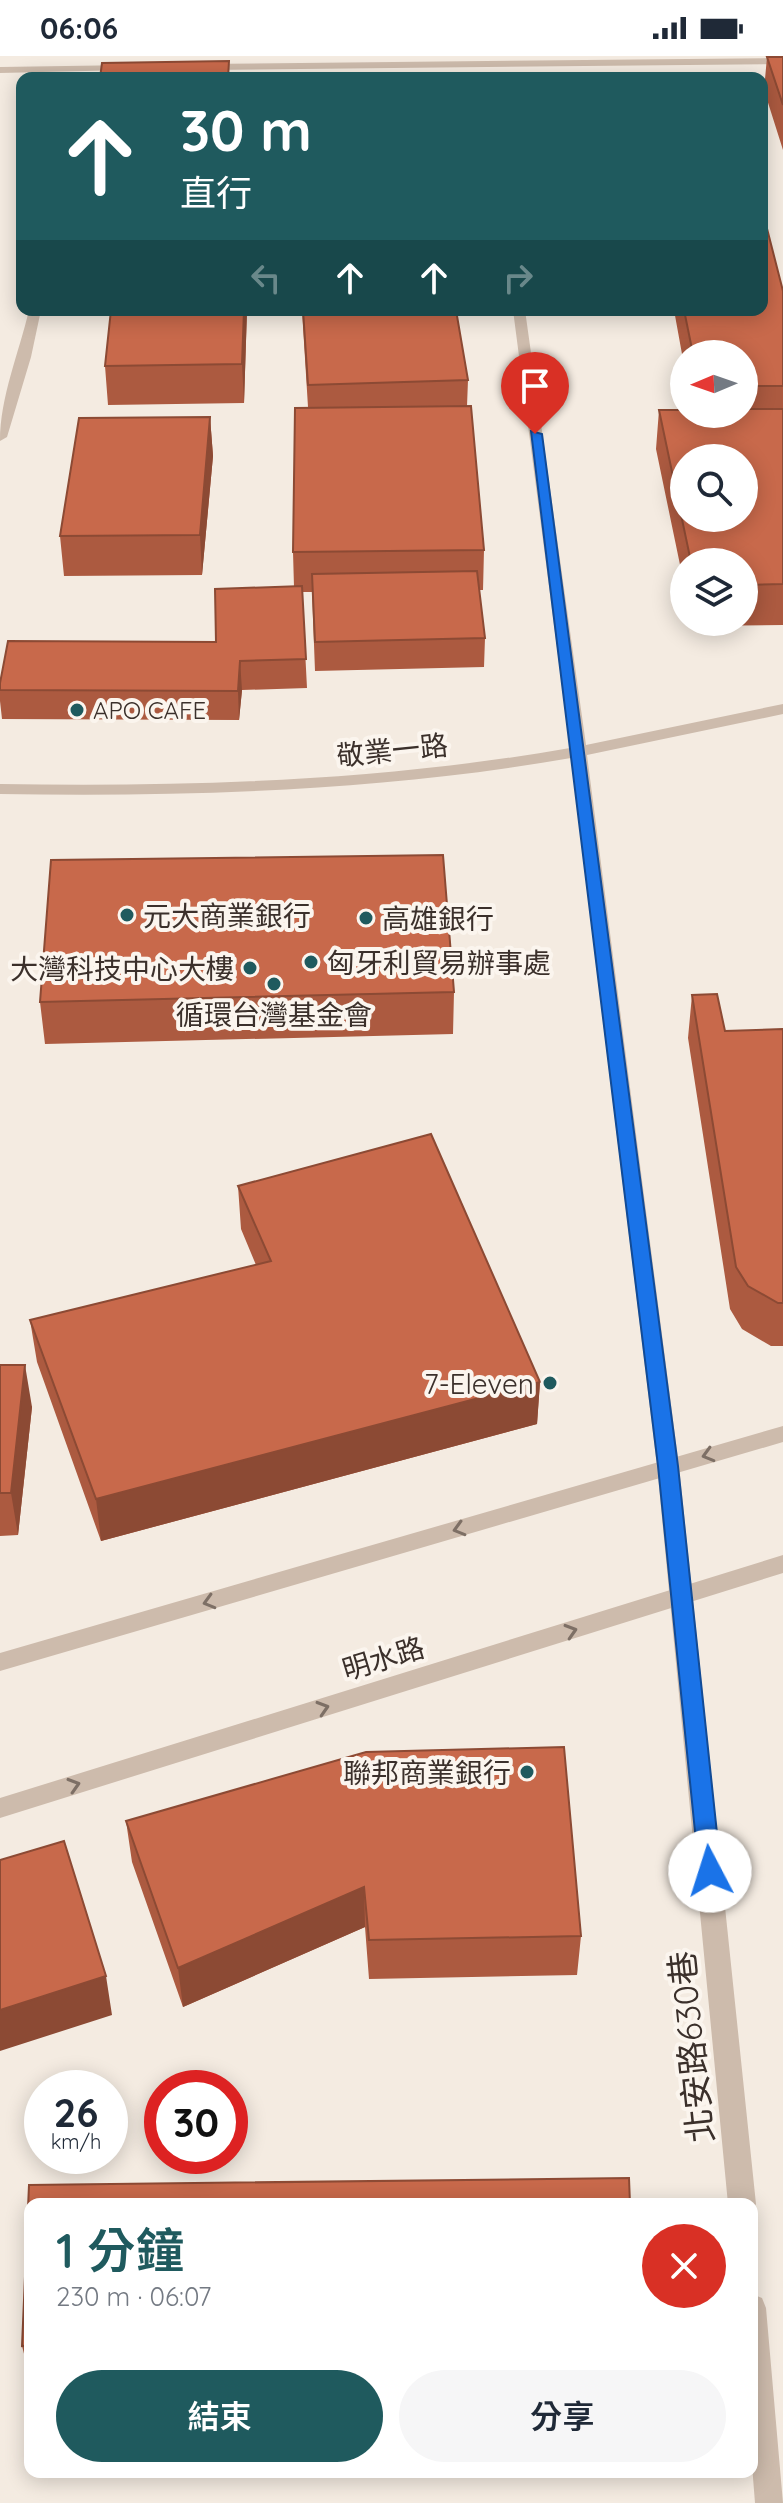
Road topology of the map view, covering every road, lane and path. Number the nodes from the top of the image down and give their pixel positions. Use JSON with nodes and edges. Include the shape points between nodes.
{"nodes":[{"id":1,"x":492,"y":60,"type":"edge"},
{"id":2,"x":783,"y":61,"type":"edge"},
{"id":3,"x":142,"y":67,"type":"edge"},
{"id":4,"x":189,"y":67,"type":"edge"},
{"id":5,"x":0,"y":70,"type":"edge"},
{"id":6,"x":48,"y":72,"type":"edge"},
{"id":7,"x":84,"y":72,"type":"edge"},
{"id":8,"x":34,"y":316,"type":"edge"},
{"id":9,"x":520,"y":316,"type":"edge"},
{"id":10,"x":0,"y":437,"type":"edge"},
{"id":11,"x":783,"y":709,"type":"edge"},
{"id":12,"x":578,"y":752,"type":"junction"},
{"id":13,"x":0,"y":789,"type":"edge"},
{"id":14,"x":783,"y":1434,"type":"edge"},
{"id":15,"x":668,"y":1466,"type":"junction"},
{"id":16,"x":783,"y":1564,"type":"edge"},
{"id":17,"x":682,"y":1597,"type":"junction"},
{"id":18,"x":0,"y":1662,"type":"edge"},
{"id":19,"x":0,"y":1808,"type":"edge"},
{"id":20,"x":741,"y":2198,"type":"edge"},
{"id":21,"x":758,"y":2373,"type":"edge"},
{"id":22,"x":770,"y":2503,"type":"edge"}],
"edges":[{"from":1,"to":2,"type":"street"},
{"from":1,"to":4,"type":"street"},
{"from":3,"to":7,"type":"street"},
{"from":5,"to":6,"type":"street"},
{"from":8,"to":10,"type":"street"},
{"from":9,"to":12,"type":"street","name":"北安路630巷"},
{"from":11,"to":12,"type":"street","name":"敬業一路"},
{"from":12,"to":13,"type":"street","name":"敬業一路","via":[[373,780],[200,791]]},
{"from":12,"to":15,"type":"street","name":"北安路630巷"},
{"from":14,"to":15,"type":"street","one_way":true},
{"from":15,"to":17,"type":"street","name":"北安路630巷"},
{"from":15,"to":18,"type":"street","one_way":true},
{"from":16,"to":17,"type":"street","name":"明水路"},
{"from":19,"to":17,"type":"street","name":"明水路","one_way":true},
{"from":17,"to":20,"type":"street","name":"北安路630巷"},
{"from":21,"to":22,"type":"street"}]}
